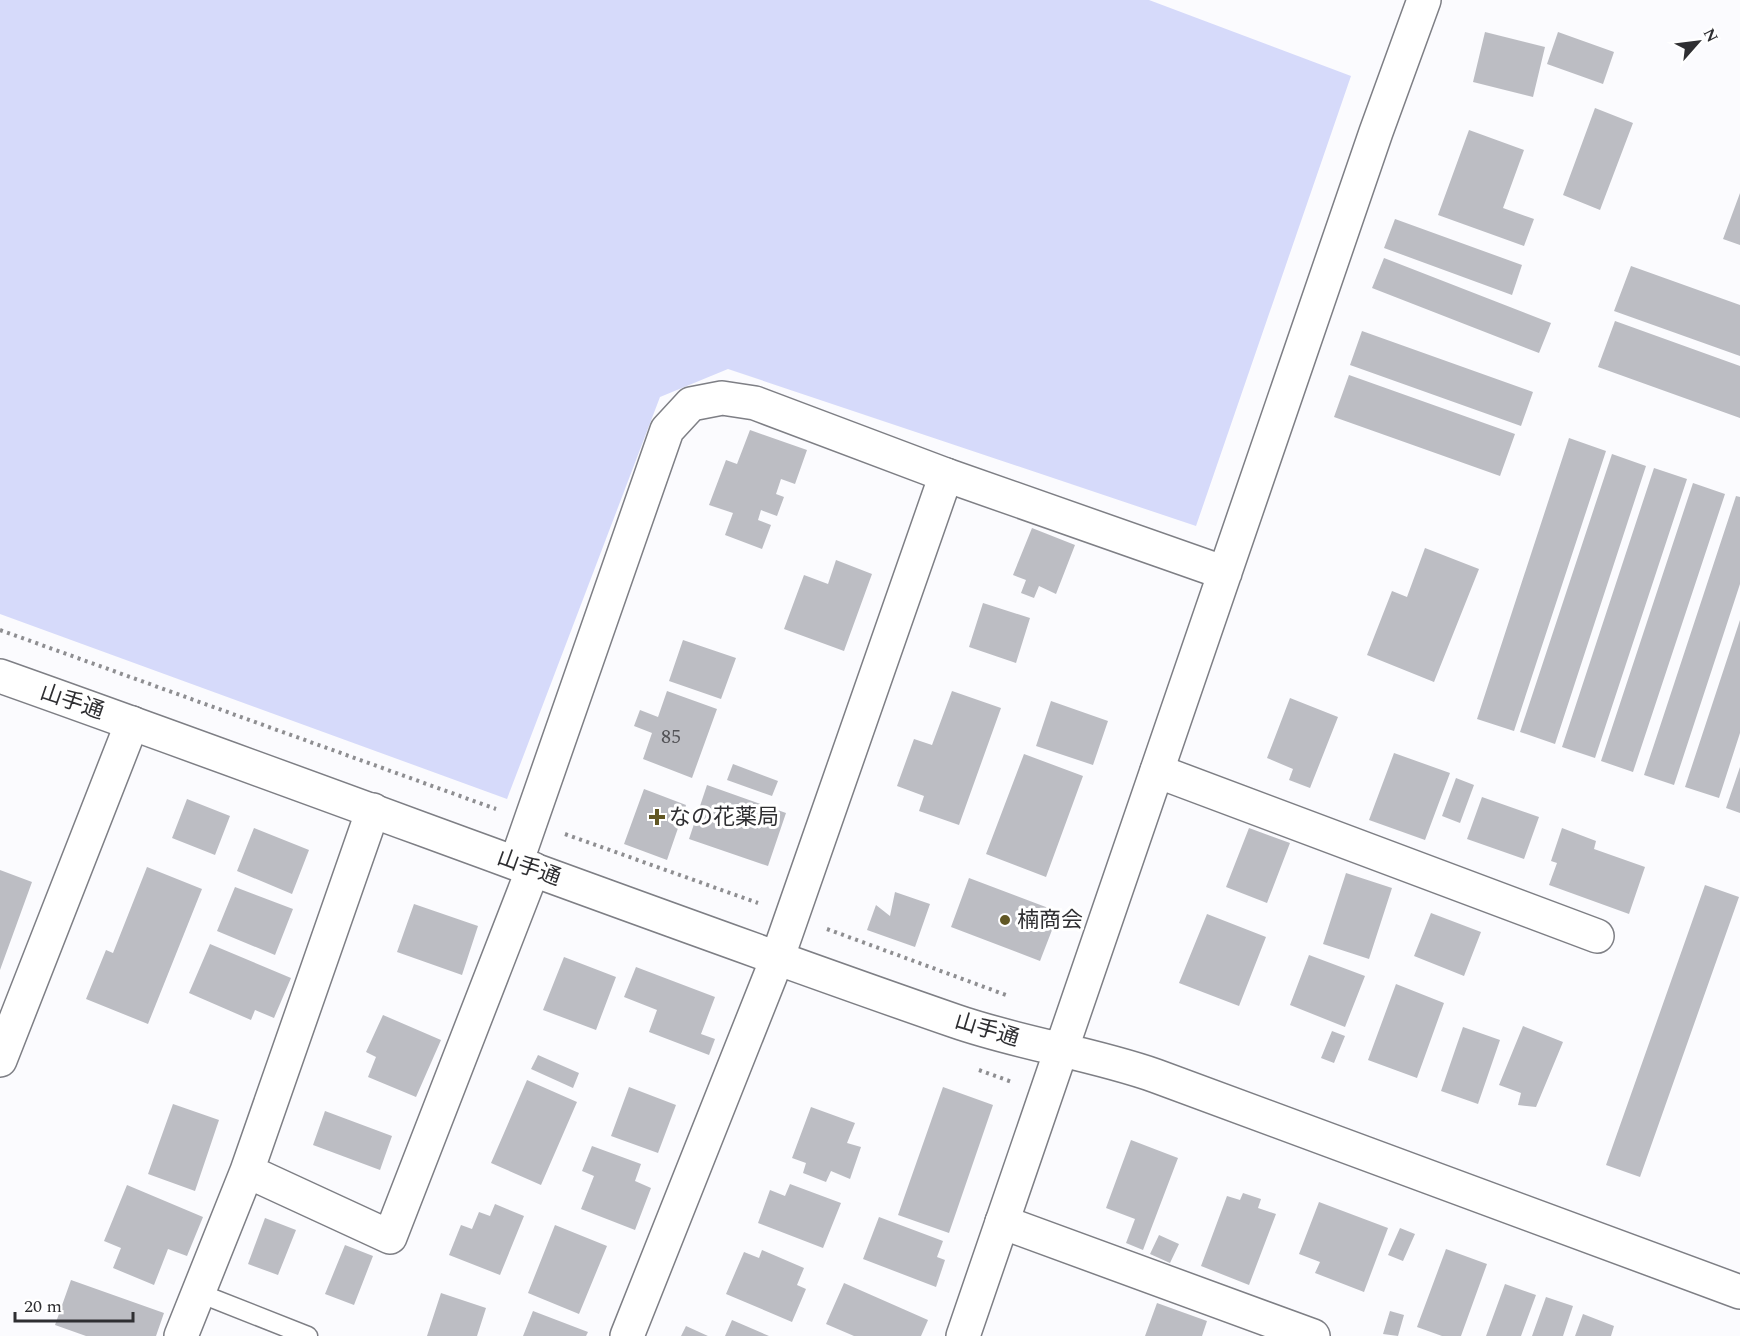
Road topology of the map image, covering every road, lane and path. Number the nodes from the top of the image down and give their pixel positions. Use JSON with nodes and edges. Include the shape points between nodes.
{"nodes":[{"id":1,"x":1424,"y":0,"type":"edge"},
{"id":2,"x":946,"y":474,"type":"junction"},
{"id":3,"x":1225,"y":573,"type":"junction"},
{"id":4,"x":0,"y":676,"type":"edge"},
{"id":5,"x":132,"y":723,"type":"junction"},
{"id":6,"x":1157,"y":771,"type":"junction"},
{"id":7,"x":373,"y":810,"type":"junction"},
{"id":8,"x":525,"y":866,"type":"junction"},
{"id":9,"x":1597,"y":936,"type":"dead end"},
{"id":10,"x":777,"y":959,"type":"junction"},
{"id":11,"x":1061,"y":1052,"type":"junction"},
{"id":12,"x":0,"y":1060,"type":"edge"},
{"id":13,"x":247,"y":1171,"type":"junction"},
{"id":14,"x":1002,"y":1222,"type":"junction"},
{"id":15,"x":1740,"y":1292,"type":"edge"},
{"id":16,"x":199,"y":1293,"type":"junction"},
{"id":17,"x":181,"y":1336,"type":"edge"},
{"id":18,"x":308,"y":1336,"type":"edge"},
{"id":19,"x":627,"y":1336,"type":"edge"},
{"id":20,"x":963,"y":1336,"type":"edge"},
{"id":21,"x":1313,"y":1336,"type":"edge"}],
"edges":[{"from":1,"to":3,"type":"street"},
{"from":2,"to":3,"type":"street"},
{"from":2,"to":8,"type":"street","via":[[755,403],[722,398],[691,404],[668,430]]},
{"from":2,"to":10,"type":"street"},
{"from":3,"to":6,"type":"street"},
{"from":4,"to":5,"type":"street","name":"山手通"},
{"from":5,"to":7,"type":"street","name":"山手通"},
{"from":5,"to":12,"type":"street"},
{"from":6,"to":9,"type":"street"},
{"from":6,"to":11,"type":"street"},
{"from":7,"to":8,"type":"street","name":"山手通"},
{"from":7,"to":13,"type":"street"},
{"from":8,"to":10,"type":"street","name":"山手通"},
{"from":8,"to":13,"type":"street","via":[[390,1236]]},
{"from":10,"to":11,"type":"street","name":"山手通","via":[[991,1033]]},
{"from":10,"to":19,"type":"street"},
{"from":11,"to":14,"type":"street"},
{"from":11,"to":15,"type":"street","name":"山手通","via":[[1156,1076]]},
{"from":13,"to":16,"type":"street"},
{"from":14,"to":20,"type":"street"},
{"from":14,"to":21,"type":"street"},
{"from":16,"to":17,"type":"street"},
{"from":16,"to":18,"type":"lane"}]}
